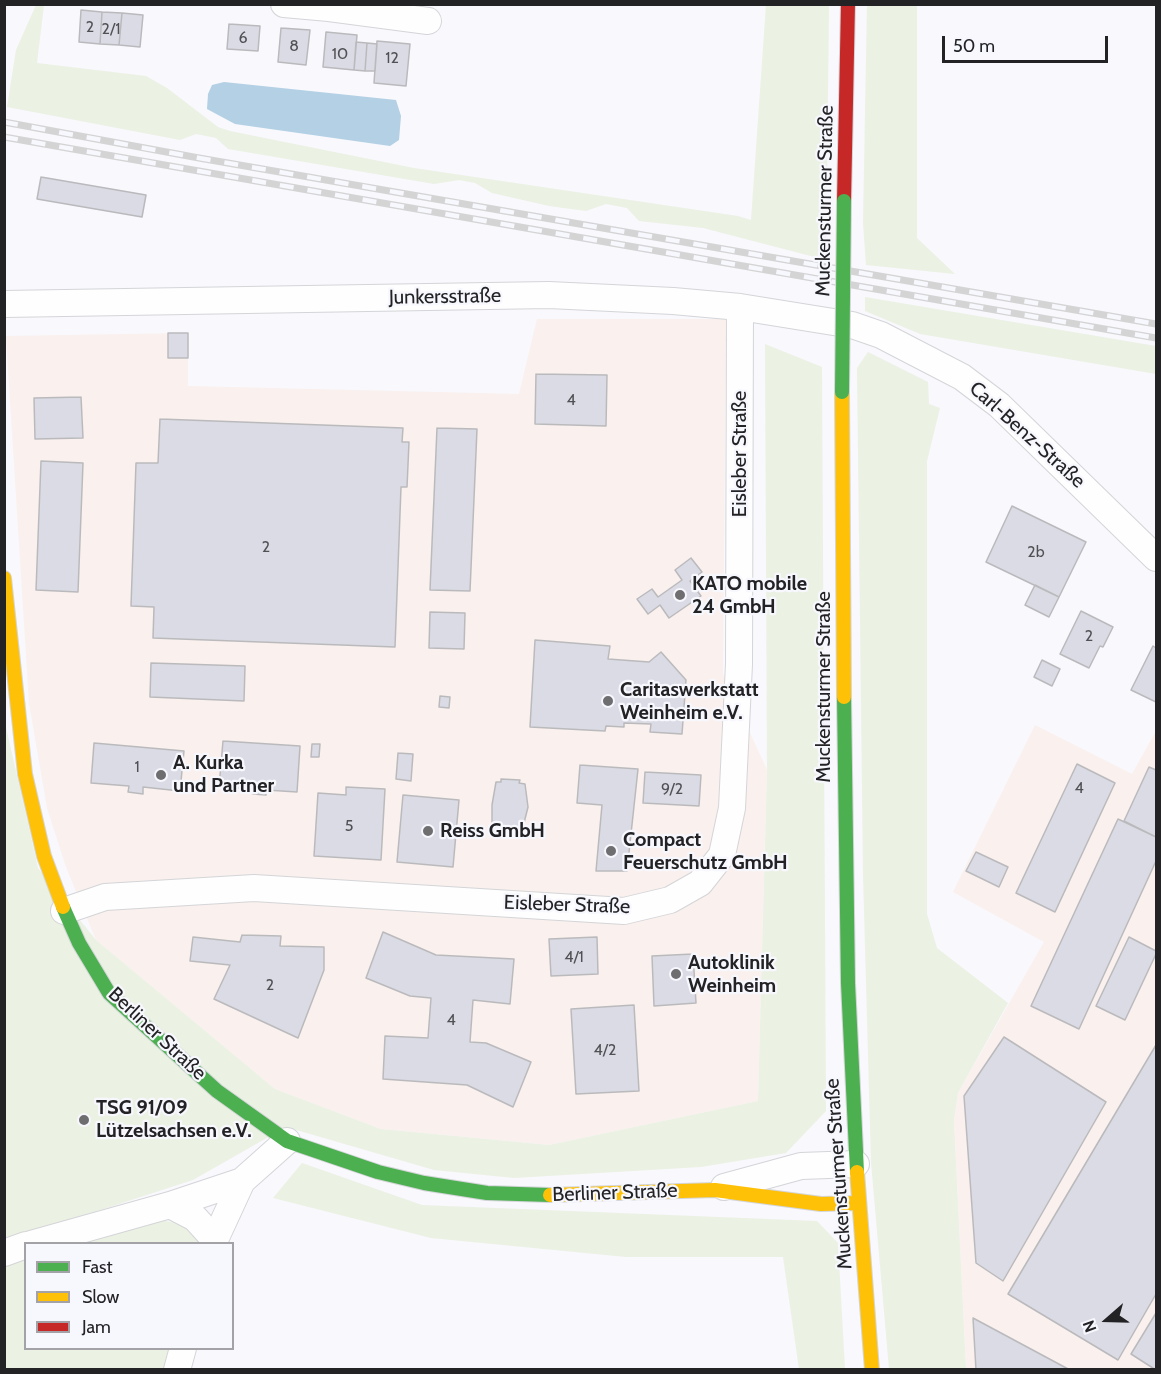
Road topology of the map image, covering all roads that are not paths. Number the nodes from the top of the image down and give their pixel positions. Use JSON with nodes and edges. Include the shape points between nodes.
{"nodes":[{"id":1,"x":284,"y":4,"type":"edge"},
{"id":2,"x":848,"y":4,"type":"edge"},
{"id":3,"x":330,"y":6,"type":"edge"},
{"id":4,"x":428,"y":21,"type":"dead end"},
{"id":5,"x":4,"y":304,"type":"edge"},
{"id":6,"x":740,"y":307,"type":"junction"},
{"id":7,"x":881,"y":335,"type":"joint"},
{"id":8,"x":1156,"y":558,"type":"edge"},
{"id":9,"x":4,"y":578,"type":"edge"},
{"id":10,"x":11,"y":712,"type":"edge"},
{"id":11,"x":64,"y":911,"type":"junction"},
{"id":12,"x":287,"y":1141,"type":"junction"},
{"id":13,"x":856,"y":1164,"type":"junction"},
{"id":14,"x":242,"y":1181,"type":"junction"},
{"id":15,"x":715,"y":1190,"type":"junction"},
{"id":16,"x":859,"y":1203,"type":"junction"},
{"id":17,"x":170,"y":1205,"type":"junction"},
{"id":18,"x":38,"y":1242,"type":"edge"},
{"id":19,"x":214,"y":1242,"type":"edge"},
{"id":20,"x":24,"y":1246,"type":"edge"},
{"id":21,"x":4,"y":1252,"type":"edge"},
{"id":22,"x":182,"y":1350,"type":"edge"},
{"id":23,"x":177,"y":1370,"type":"edge"},
{"id":24,"x":872,"y":1370,"type":"edge"}],
"edges":[{"from":1,"to":3,"type":"street"},
{"from":2,"to":13,"type":"main road","name":"Muckensturmer Straße","bridge":true,"via":[[842,392],[845,840]]},
{"from":3,"to":4,"type":"street"},
{"from":5,"to":6,"type":"street","name":"Junkersstraße","via":[[549,295]]},
{"from":6,"to":7,"type":"street","name":"Junkersstraße","via":[[852,325]]},
{"from":6,"to":11,"type":"street","name":"Eisleber Straße","via":[[739,664],[732,808],[722,855],[700,883],[670,900],[624,911],[254,888],[105,897]]},
{"from":7,"to":8,"type":"street","name":"Carl-Benz-Straße","via":[[963,377],[999,405]]},
{"from":9,"to":10,"type":"main road","name":"Berliner Straße"},
{"from":10,"to":11,"type":"main road","name":"Berliner Straße","via":[[44,856]]},
{"from":11,"to":12,"type":"main road","name":"Berliner Straße","via":[[109,993],[217,1090]]},
{"from":12,"to":14,"type":"street"},
{"from":12,"to":15,"type":"main road","name":"Berliner Straße","via":[[390,1175],[487,1192],[566,1196]]},
{"from":13,"to":15,"type":"street","name":"Berliner Straße","via":[[801,1167]]},
{"from":13,"to":16,"type":"main road","name":"Muckensturmer Straße"},
{"from":14,"to":17,"type":"street"},
{"from":14,"to":19,"type":"street"},
{"from":15,"to":16,"type":"main road","name":"Berliner Straße","via":[[821,1204]]},
{"from":16,"to":24,"type":"main road","name":"Muckensturmer Straße"},
{"from":17,"to":18,"type":"street"},
{"from":17,"to":19,"type":"street","via":[[195,1218]]},
{"from":20,"to":21,"type":"street"},
{"from":22,"to":23,"type":"street"}]}
